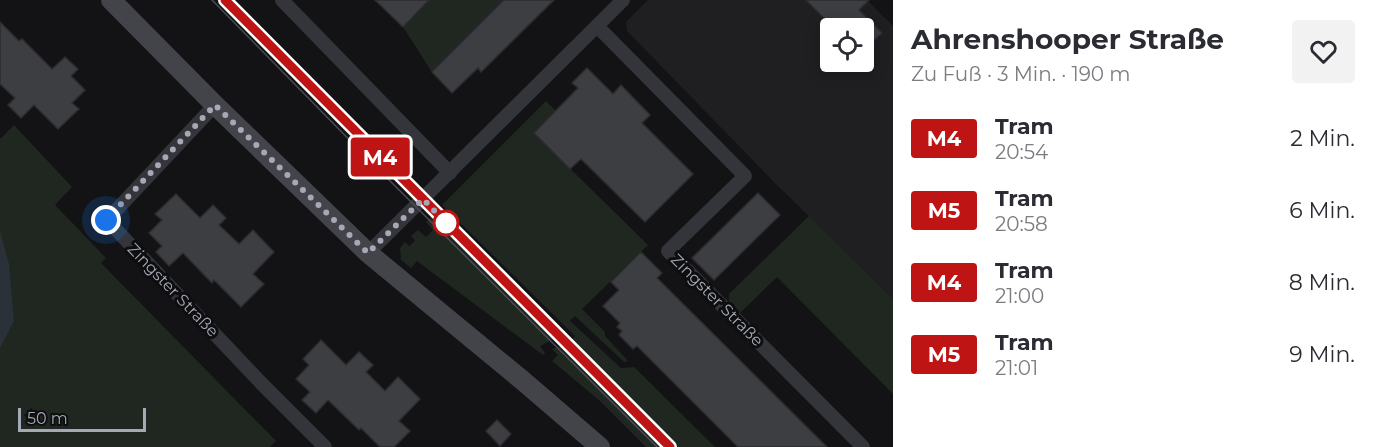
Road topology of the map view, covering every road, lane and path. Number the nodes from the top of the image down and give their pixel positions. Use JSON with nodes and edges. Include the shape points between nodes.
{"nodes":[{"id":1,"x":111,"y":0,"type":"edge"},
{"id":2,"x":282,"y":0,"type":"edge"},
{"id":3,"x":623,"y":0,"type":"edge"},
{"id":4,"x":597,"y":26,"type":"junction"},
{"id":5,"x":215,"y":105,"type":"junction"},
{"id":6,"x":450,"y":173,"type":"junction"},
{"id":7,"x":368,"y":253,"type":"junction"},
{"id":8,"x":596,"y":446,"type":"edge"},
{"id":9,"x":326,"y":447,"type":"edge"},
{"id":10,"x":863,"y":447,"type":"edge"}],
"edges":[{"from":1,"to":5,"type":"street"},
{"from":2,"to":6,"type":"street"},
{"from":3,"to":4,"type":"street"},
{"from":4,"to":6,"type":"street"},
{"from":4,"to":10,"type":"street","name":"Zingster Straße","via":[[745,176],[668,251]]},
{"from":5,"to":7,"type":"street"},
{"from":5,"to":9,"type":"street","name":"Zingster Straße","via":[[106,220]]},
{"from":6,"to":7,"type":"street"},
{"from":7,"to":8,"type":"street"}]}
